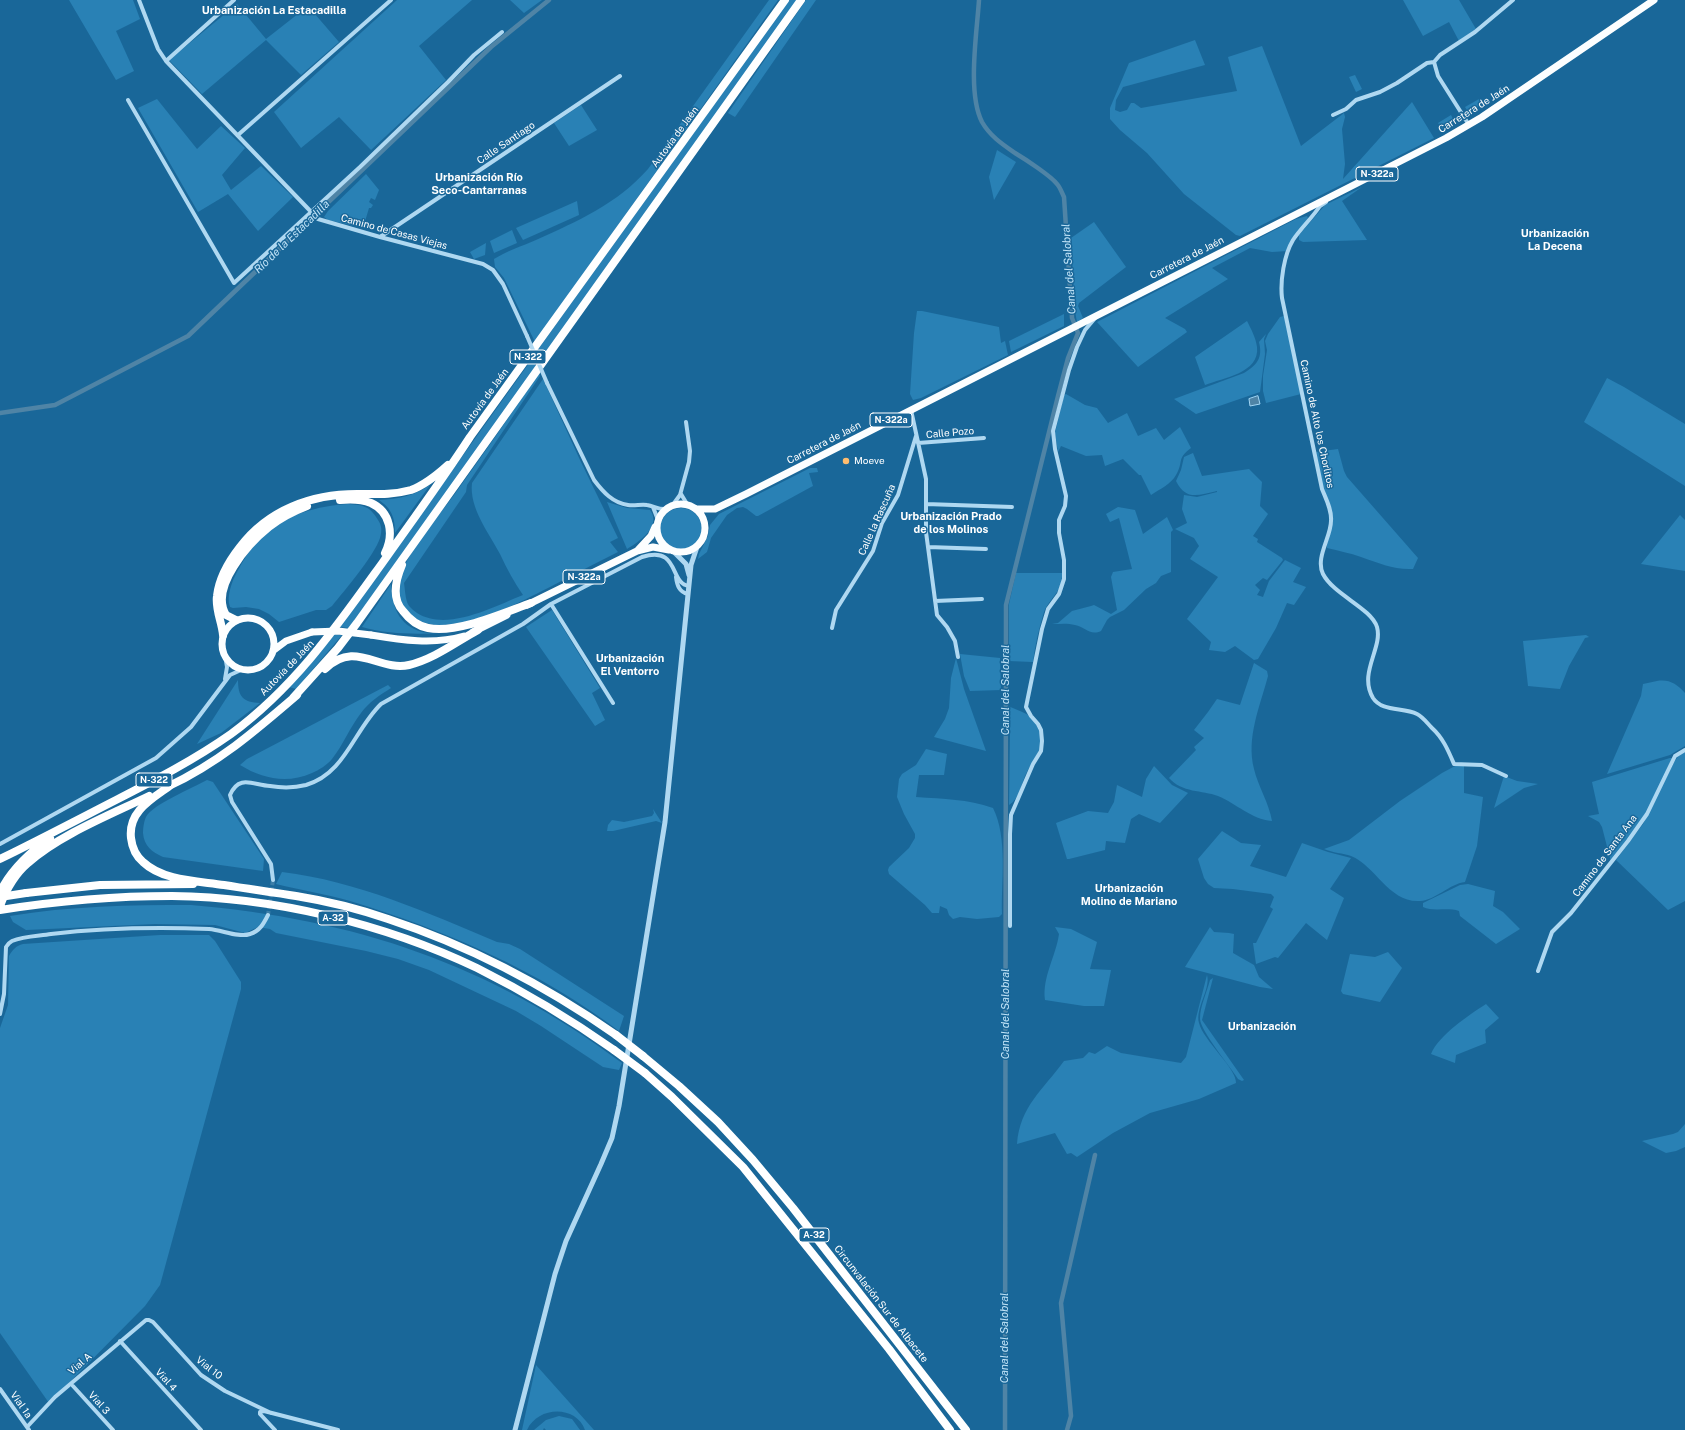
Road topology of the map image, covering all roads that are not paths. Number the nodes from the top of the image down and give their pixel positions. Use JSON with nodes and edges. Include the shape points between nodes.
{"nodes":[{"id":1,"x":139,"y":0,"type":"edge"},
{"id":2,"x":234,"y":0,"type":"edge"},
{"id":3,"x":391,"y":0,"type":"edge"},
{"id":4,"x":786,"y":0,"type":"edge"},
{"id":5,"x":801,"y":0,"type":"edge"},
{"id":6,"x":1513,"y":0,"type":"edge"},
{"id":7,"x":1654,"y":0,"type":"edge"},
{"id":8,"x":502,"y":32,"type":"dead end"},
{"id":9,"x":166,"y":61,"type":"junction"},
{"id":10,"x":1434,"y":62,"type":"junction"},
{"id":11,"x":620,"y":76,"type":"dead end"},
{"id":12,"x":128,"y":100,"type":"dead end"},
{"id":13,"x":1333,"y":115,"type":"dead end"},
{"id":14,"x":1469,"y":126,"type":"junction"},
{"id":15,"x":238,"y":135,"type":"junction"},
{"id":16,"x":1336,"y":194,"type":"junction"},
{"id":17,"x":310,"y":212,"type":"junction"},
{"id":18,"x":380,"y":237,"type":"junction"},
{"id":19,"x":1096,"y":317,"type":"junction"},
{"id":20,"x":911,"y":410,"type":"junction"},
{"id":21,"x":686,"y":422,"type":"dead end"},
{"id":22,"x":916,"y":435,"type":"junction"},
{"id":23,"x":470,"y":437,"type":"junction"},
{"id":24,"x":984,"y":438,"type":"dead end"},
{"id":25,"x":918,"y":443,"type":"junction"},
{"id":26,"x":680,"y":491,"type":"junction"},
{"id":27,"x":687,"y":504,"type":"junction"},
{"id":28,"x":926,"y":504,"type":"junction"},
{"id":29,"x":653,"y":507,"type":"junction"},
{"id":30,"x":669,"y":507,"type":"junction"},
{"id":31,"x":1012,"y":507,"type":"dead end"},
{"id":32,"x":697,"y":509,"type":"junction"},
{"id":33,"x":715,"y":510,"type":"junction"},
{"id":34,"x":658,"y":521,"type":"junction"},
{"id":35,"x":706,"y":531,"type":"junction"},
{"id":36,"x":697,"y":547,"type":"junction"},
{"id":37,"x":928,"y":547,"type":"junction"},
{"id":38,"x":409,"y":548,"type":"junction"},
{"id":39,"x":986,"y":548,"type":"dead end"},
{"id":40,"x":638,"y":551,"type":"junction"},
{"id":41,"x":671,"y":551,"type":"junction"},
{"id":42,"x":676,"y":572,"type":"junction"},
{"id":43,"x":689,"y":579,"type":"junction"},
{"id":44,"x":368,"y":584,"type":"junction"},
{"id":45,"x":689,"y":586,"type":"junction"},
{"id":46,"x":688,"y":594,"type":"junction"},
{"id":47,"x":982,"y":599,"type":"dead end"},
{"id":48,"x":935,"y":601,"type":"junction"},
{"id":49,"x":531,"y":603,"type":"junction"},
{"id":50,"x":551,"y":604,"type":"junction"},
{"id":51,"x":236,"y":620,"type":"junction"},
{"id":52,"x":832,"y":628,"type":"dead end"},
{"id":53,"x":478,"y":630,"type":"junction"},
{"id":54,"x":312,"y":632,"type":"junction"},
{"id":55,"x":223,"y":635,"type":"junction"},
{"id":56,"x":274,"y":638,"type":"junction"},
{"id":57,"x":274,"y":650,"type":"junction"},
{"id":58,"x":225,"y":656,"type":"junction"},
{"id":59,"x":958,"y":657,"type":"dead end"},
{"id":60,"x":241,"y":670,"type":"junction"},
{"id":61,"x":224,"y":681,"type":"junction"},
{"id":62,"x":293,"y":698,"type":"junction"},
{"id":63,"x":613,"y":703,"type":"dead end"},
{"id":64,"x":1685,"y":750,"type":"edge"},
{"id":65,"x":1506,"y":776,"type":"dead end"},
{"id":66,"x":171,"y":785,"type":"junction"},
{"id":67,"x":74,"y":822,"type":"junction"},
{"id":68,"x":0,"y":844,"type":"edge"},
{"id":69,"x":0,"y":859,"type":"edge"},
{"id":70,"x":273,"y":880,"type":"tunnel mouth"},
{"id":71,"x":258,"y":890,"type":"junction"},
{"id":72,"x":0,"y":892,"type":"edge"},
{"id":73,"x":0,"y":897,"type":"edge"},
{"id":74,"x":0,"y":906,"type":"edge"},
{"id":75,"x":0,"y":910,"type":"edge"},
{"id":76,"x":268,"y":915,"type":"tunnel mouth"},
{"id":77,"x":1010,"y":926,"type":"dead end"},
{"id":78,"x":1538,"y":971,"type":"dead end"},
{"id":79,"x":0,"y":1014,"type":"edge"},
{"id":80,"x":149,"y":1320,"type":"joint"},
{"id":81,"x":120,"y":1342,"type":"junction"},
{"id":82,"x":73,"y":1386,"type":"dead end"},
{"id":83,"x":0,"y":1389,"type":"edge"},
{"id":84,"x":271,"y":1413,"type":"junction"},
{"id":85,"x":28,"y":1429,"type":"edge"},
{"id":86,"x":113,"y":1430,"type":"edge"},
{"id":87,"x":201,"y":1430,"type":"edge"},
{"id":88,"x":274,"y":1430,"type":"edge"},
{"id":89,"x":338,"y":1430,"type":"edge"},
{"id":90,"x":515,"y":1430,"type":"edge"},
{"id":91,"x":950,"y":1430,"type":"edge"},
{"id":92,"x":966,"y":1430,"type":"edge"}],
"edges":[{"from":1,"to":9,"type":"street","name":"Camino de Casas Viejas","via":[[158,49]]},
{"from":2,"to":9,"type":"street"},
{"from":3,"to":15,"type":"street"},
{"from":4,"to":23,"type":"highway","name":"Autovía de Jaén","number":"N-322"},
{"from":5,"to":38,"type":"highway","number":"N-322"},
{"from":6,"to":10,"type":"street"},
{"from":7,"to":14,"type":"highway","name":"Carretera de Jaén","number":"N-322a"},
{"from":8,"to":17,"type":"street","via":[[474,55]]},
{"from":9,"to":15,"type":"street","name":"Camino de Casas Viejas"},
{"from":10,"to":13,"type":"street","via":[[1427,63],[1380,92],[1356,100],[1346,109]]},
{"from":10,"to":14,"type":"street","via":[[1438,76]]},
{"from":11,"to":18,"type":"street","name":"Calle Santiago"},
{"from":12,"to":17,"type":"street","via":[[234,283]]},
{"from":14,"to":16,"type":"highway","name":"Carretera de Jaén","number":"N-322a"},
{"from":15,"to":17,"type":"street","name":"Camino de Casas Viejas"},
{"from":16,"to":19,"type":"highway","name":"Carretera de Jaén","number":"N-322a"},
{"from":16,"to":65,"type":"street","name":"Camino de Alto los Chorlitos","via":[[1320,206],[1293,241],[1288,250],[1281,280],[1282,298],[1322,489],[1331,513],[1332,523],[1321,562],[1322,572],[1328,582],[1367,613],[1376,626],[1377,636],[1367,680],[1369,690],[1379,705],[1406,710],[1424,719],[1442,738],[1454,764],[1482,765]]},
{"from":17,"to":18,"type":"street","name":"Camino de Casas Viejas","via":[[318,219]]},
{"from":18,"to":29,"type":"street","name":"Camino de Casas Viejas","bridge":true,"via":[[483,264],[494,270],[503,284],[594,480],[602,491],[617,502]]},
{"from":19,"to":20,"type":"highway","name":"Carretera de Jaén","number":"N-322a"},
{"from":19,"to":77,"type":"street","via":[[1085,330],[1077,346],[1053,432],[1066,496],[1059,520],[1064,579],[1059,594],[1048,609],[1042,629],[1026,706],[1041,730],[1042,741],[1041,751],[1011,815]]},
{"from":20,"to":22,"type":"street"},
{"from":20,"to":33,"type":"highway","name":"Carretera de Jaén","number":"N-322a"},
{"from":21,"to":26,"type":"street","via":[[690,451]]},
{"from":22,"to":25,"type":"street"},
{"from":22,"to":52,"type":"street","name":"Calle la Rascuña","via":[[898,495],[882,523],[873,551],[836,610]]},
{"from":23,"to":44,"type":"highway","name":"Autovía de Jaén","number":"N-322"},
{"from":23,"to":55,"type":"highway","via":[[438,474],[411,490],[398,493],[325,496],[282,510],[263,524],[245,541],[222,576],[216,597]]},
{"from":24,"to":25,"type":"street","name":"Calle Pozo"},
{"from":25,"to":28,"type":"street","via":[[926,479]]},
{"from":26,"to":27,"type":"street"},
{"from":26,"to":30,"type":"street","via":[[677,500]]},
{"from":27,"to":30,"type":"highway"},
{"from":27,"to":32,"type":"highway"},
{"from":28,"to":31,"type":"street"},
{"from":28,"to":37,"type":"street"},
{"from":29,"to":30,"type":"street","name":"Camino de Casas Viejas"},
{"from":29,"to":34,"type":"street"},
{"from":30,"to":34,"type":"highway","number":"N-322a"},
{"from":32,"to":33,"type":"highway"},
{"from":32,"to":35,"type":"highway","via":[[703,518]]},
{"from":33,"to":35,"type":"highway","via":[[708,521]]},
{"from":34,"to":40,"type":"highway","number":"N-322a","via":[[651,536]]},
{"from":34,"to":41,"type":"highway","via":[[657,534],[660,541]]},
{"from":35,"to":36,"type":"highway"},
{"from":36,"to":41,"type":"highway","number":"N-322a","via":[[683,553]]},
{"from":36,"to":43,"type":"street"},
{"from":37,"to":39,"type":"street"},
{"from":37,"to":48,"type":"street"},
{"from":38,"to":49,"type":"highway","via":[[398,575],[397,599],[407,617],[422,626],[442,629],[470,624]]},
{"from":38,"to":62,"type":"highway","number":"N-322","via":[[346,638]]},
{"from":40,"to":41,"type":"highway","number":"N-322a","via":[[653,547]]},
{"from":40,"to":49,"type":"highway","number":"N-322a"},
{"from":41,"to":43,"type":"street","via":[[686,564]]},
{"from":42,"to":45,"type":"street","via":[[680,583]]},
{"from":42,"to":46,"type":"street","via":[[679,588]]},
{"from":42,"to":50,"type":"street","via":[[665,557],[648,555]]},
{"from":43,"to":45,"type":"street"},
{"from":44,"to":51,"type":"highway","via":[[389,543],[390,528],[385,515],[371,503],[357,500],[327,501],[311,505],[281,518],[270,526],[239,558],[230,572],[222,596],[224,612],[229,618]]},
{"from":44,"to":67,"type":"highway","name":"Autovía de Jaén","number":"N-322","via":[[310,661],[264,707],[195,758]]},
{"from":45,"to":46,"type":"street"},
{"from":46,"to":90,"type":"street","via":[[665,822],[619,1106],[607,1151],[566,1240],[554,1274]]},
{"from":47,"to":48,"type":"street"},
{"from":48,"to":59,"type":"street","via":[[937,615],[955,642]]},
{"from":49,"to":53,"type":"highway","number":"N-322a"},
{"from":50,"to":63,"type":"street"},
{"from":50,"to":70,"type":"street","via":[[523,624],[380,704],[361,726],[346,755],[322,778],[307,785],[291,788],[244,782],[232,789],[232,802],[271,864]]},
{"from":51,"to":55,"type":"highway","via":[[228,626]]},
{"from":51,"to":56,"type":"highway","via":[[259,620],[268,627]]},
{"from":53,"to":54,"type":"highway","bridge":true,"via":[[457,638],[432,641],[338,631]]},
{"from":53,"to":62,"type":"highway","via":[[426,659],[407,666],[357,656],[338,660]]},
{"from":54,"to":56,"type":"highway"},
{"from":54,"to":57,"type":"highway","via":[[286,642]]},
{"from":55,"to":58,"type":"highway","via":[[222,646]]},
{"from":56,"to":57,"type":"highway"},
{"from":57,"to":60,"type":"highway","via":[[262,667]]},
{"from":58,"to":60,"type":"highway","via":[[232,665]]},
{"from":58,"to":61,"type":"street","via":[[227,672]]},
{"from":60,"to":61,"type":"street"},
{"from":61,"to":68,"type":"street","via":[[191,727],[156,758]]},
{"from":62,"to":66,"type":"highway","number":"N-322","via":[[239,744]]},
{"from":64,"to":78,"type":"street","name":"Camino de Santa Ana","via":[[1675,756],[1647,814],[1628,841],[1571,913],[1552,932]]},
{"from":66,"to":71,"type":"highway","via":[[145,803],[132,822],[132,842],[142,862],[151,869],[172,876]]},
{"from":66,"to":74,"type":"highway","via":[[94,822],[39,854],[17,875]]},
{"from":67,"to":69,"type":"highway","number":"N-322"},
{"from":67,"to":72,"type":"highway","via":[[30,854],[8,878]]},
{"from":71,"to":73,"type":"highway","bridge":true,"via":[[197,885],[100,885]]},
{"from":71,"to":92,"type":"highway","name":"Circunvalación Sur de Albacete","number":"A-32","bridge":true,"via":[[345,906],[435,936],[500,964],[547,990],[616,1035],[679,1086],[718,1122],[753,1160]]},
{"from":75,"to":91,"type":"highway","number":"A-32","bridge":true,"via":[[84,899],[173,896],[242,901],[310,912],[393,935],[476,968],[555,1011],[645,1073],[743,1167],[889,1349]]},
{"from":76,"to":79,"type":"street","via":[[258,931],[242,936],[221,930],[161,929],[78,931],[11,941],[6,947],[4,994]]},
{"from":80,"to":81,"type":"street","name":"Vial A"},
{"from":80,"to":84,"type":"street","name":"Vial 10","via":[[201,1374],[225,1391]]},
{"from":81,"to":85,"type":"street","name":"Vial A","via":[[55,1397]]},
{"from":81,"to":87,"type":"street","name":"Vial 4"},
{"from":82,"to":86,"type":"street","name":"Vial 3"},
{"from":83,"to":85,"type":"street","name":"Vial 1a"},
{"from":84,"to":88,"type":"street","via":[[260,1413]]},
{"from":84,"to":89,"type":"street","name":"Vial 10"}]}
